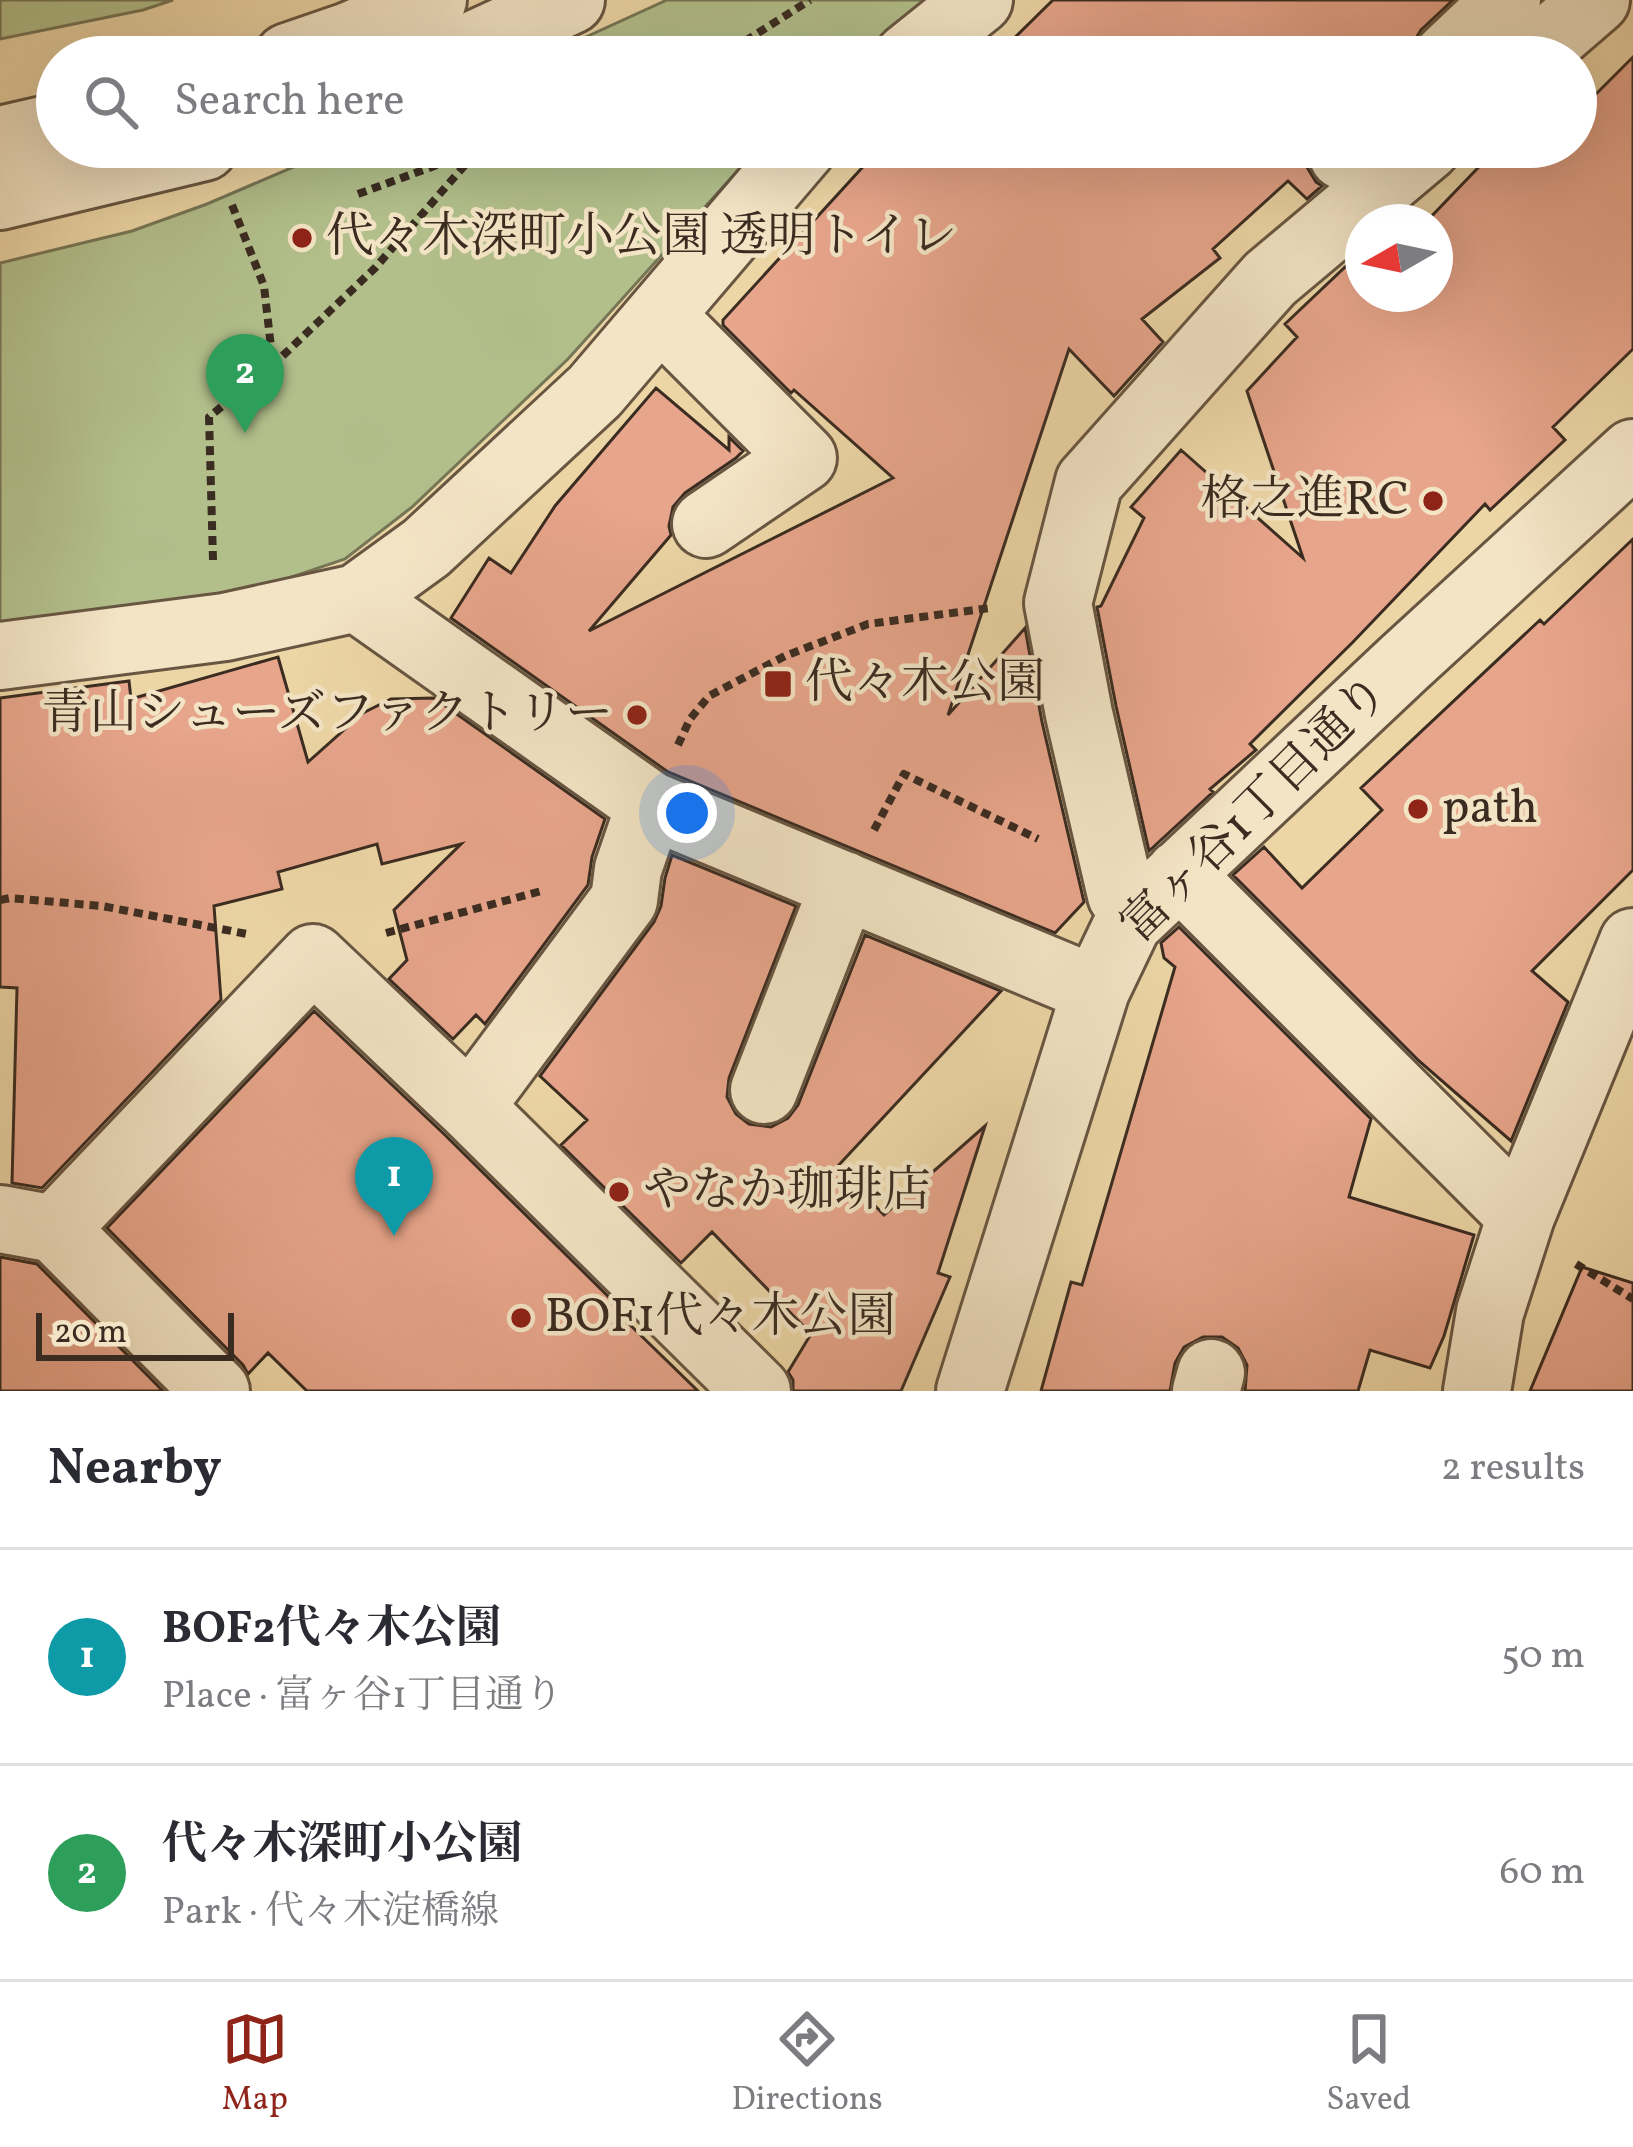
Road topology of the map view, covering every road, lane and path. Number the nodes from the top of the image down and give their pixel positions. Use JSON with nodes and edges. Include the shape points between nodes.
{"nodes":[{"id":1,"x":433,"y":0,"type":"edge"},
{"id":2,"x":571,"y":0,"type":"edge"},
{"id":3,"x":810,"y":0,"type":"edge"},
{"id":4,"x":979,"y":0,"type":"edge"},
{"id":5,"x":1507,"y":0,"type":"edge"},
{"id":6,"x":1596,"y":0,"type":"edge"},
{"id":7,"x":350,"y":36,"type":"edge"},
{"id":8,"x":493,"y":36,"type":"edge"},
{"id":9,"x":753,"y":36,"type":"edge"},
{"id":10,"x":934,"y":36,"type":"edge"},
{"id":11,"x":1469,"y":36,"type":"edge"},
{"id":12,"x":1554,"y":36,"type":"edge"},
{"id":13,"x":36,"y":132,"type":"edge"},
{"id":14,"x":0,"y":140,"type":"edge"},
{"id":15,"x":428,"y":168,"type":"edge"},
{"id":16,"x":462,"y":168,"type":"edge"},
{"id":17,"x":785,"y":168,"type":"edge"},
{"id":18,"x":1402,"y":168,"type":"edge"},
{"id":19,"x":215,"y":170,"type":"edge"},
{"id":20,"x":358,"y":194,"type":"dead end"},
{"id":21,"x":0,"y":196,"type":"edge"},
{"id":22,"x":660,"y":315,"type":"junction"},
{"id":23,"x":273,"y":364,"type":"junction"},
{"id":24,"x":1633,"y":453,"type":"edge"},
{"id":25,"x":706,"y":524,"type":"dead end"},
{"id":26,"x":357,"y":598,"type":"junction"},
{"id":27,"x":1058,"y":602,"type":"junction"},
{"id":28,"x":225,"y":627,"type":"junction"},
{"id":29,"x":0,"y":656,"type":"edge"},
{"id":30,"x":650,"y":805,"type":"junction"},
{"id":31,"x":628,"y":868,"type":"junction"},
{"id":32,"x":1138,"y":877,"type":"junction"},
{"id":33,"x":844,"y":886,"type":"junction"},
{"id":34,"x":0,"y":900,"type":"edge"},
{"id":35,"x":1633,"y":942,"type":"edge"},
{"id":36,"x":313,"y":958,"type":"junction"},
{"id":37,"x":1096,"y":990,"type":"junction"},
{"id":38,"x":764,"y":1090,"type":"dead end"},
{"id":39,"x":470,"y":1107,"type":"junction"},
{"id":40,"x":1521,"y":1216,"type":"junction"},
{"id":41,"x":28,"y":1224,"type":"edge"},
{"id":42,"x":216,"y":1391,"type":"edge"},
{"id":43,"x":757,"y":1391,"type":"edge"},
{"id":44,"x":970,"y":1391,"type":"edge"},
{"id":45,"x":1477,"y":1391,"type":"edge"}],
"edges":[{"from":1,"to":7,"type":"street"},
{"from":2,"to":8,"type":"street"},
{"from":3,"to":9,"type":"path"},
{"from":4,"to":10,"type":"street"},
{"from":5,"to":11,"type":"street"},
{"from":6,"to":12,"type":"street"},
{"from":13,"to":14,"type":"street"},
{"from":15,"to":20,"type":"path"},
{"from":16,"to":23,"type":"path","via":[[375,268]]},
{"from":17,"to":22,"type":"street"},
{"from":18,"to":27,"type":"street","via":[[1270,279],[1089,482]]},
{"from":19,"to":21,"type":"street"},
{"from":19,"to":23,"type":"path","via":[[264,286]]},
{"from":22,"to":25,"type":"street","via":[[803,458]]},
{"from":22,"to":26,"type":"street","via":[[595,391],[426,548]]},
{"from":23,"to":28,"type":"path","via":[[208,417],[213,560]]},
{"from":24,"to":32,"type":"street","name":"富ヶ谷1丁目通り","via":[[1403,664]]},
{"from":26,"to":28,"type":"street"},
{"from":26,"to":30,"type":"street"},
{"from":27,"to":30,"type":"path","via":[[868,623],[785,656],[709,696]]},
{"from":27,"to":32,"type":"street","via":[[1079,714]]},
{"from":28,"to":29,"type":"street"},
{"from":30,"to":31,"type":"street"},
{"from":30,"to":33,"type":"street"},
{"from":31,"to":36,"type":"path"},
{"from":31,"to":39,"type":"street","via":[[624,900]]},
{"from":32,"to":33,"type":"path","via":[[1079,858],[904,774]]},
{"from":32,"to":37,"type":"street","name":"富ヶ谷1丁目通り","via":[[1129,922]]},
{"from":32,"to":40,"type":"street"},
{"from":33,"to":37,"type":"street"},
{"from":33,"to":38,"type":"street"},
{"from":34,"to":36,"type":"path","via":[[101,906],[244,933]]},
{"from":35,"to":40,"type":"street"},
{"from":36,"to":39,"type":"street"},
{"from":36,"to":41,"type":"street"},
{"from":37,"to":44,"type":"street","name":"富ヶ谷1丁目通り"},
{"from":39,"to":43,"type":"street"},
{"from":40,"to":45,"type":"street","via":[[1490,1312]]},
{"from":41,"to":42,"type":"street"}]}
